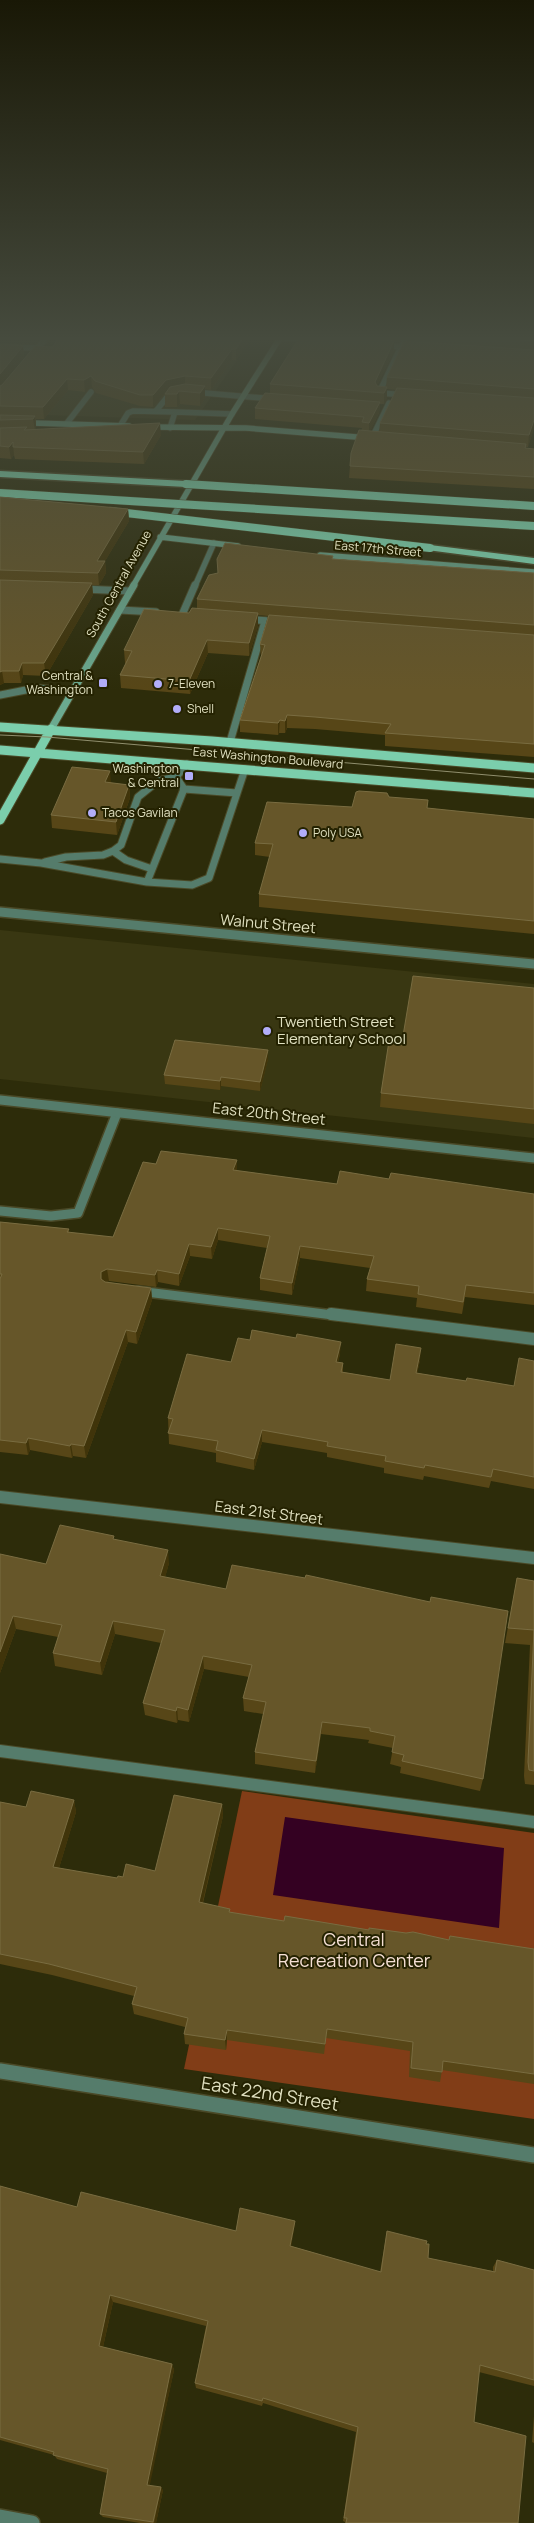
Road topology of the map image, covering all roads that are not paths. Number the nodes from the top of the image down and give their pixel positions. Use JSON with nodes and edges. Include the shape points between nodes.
{"nodes":[{"id":1,"x":209,"y":456,"type":"edge"},
{"id":2,"x":0,"y":474,"type":"edge"},
{"id":3,"x":0,"y":493,"type":"edge"},
{"id":4,"x":0,"y":501,"type":"edge"},
{"id":5,"x":534,"y":506,"type":"edge"},
{"id":6,"x":75,"y":508,"type":"edge"},
{"id":7,"x":103,"y":510,"type":"edge"},
{"id":8,"x":534,"y":526,"type":"edge"},
{"id":9,"x":160,"y":537,"type":"junction"},
{"id":10,"x":214,"y":543,"type":"junction"},
{"id":11,"x":242,"y":546,"type":"edge"},
{"id":12,"x":317,"y":555,"type":"edge"},
{"id":13,"x":534,"y":561,"type":"edge"},
{"id":14,"x":534,"y":572,"type":"edge"},
{"id":15,"x":72,"y":589,"type":"edge"},
{"id":16,"x":130,"y":591,"type":"junction"},
{"id":17,"x":120,"y":610,"type":"junction"},
{"id":18,"x":165,"y":613,"type":"edge"},
{"id":19,"x":174,"y":614,"type":"edge"},
{"id":20,"x":182,"y":614,"type":"junction"},
{"id":21,"x":191,"y":615,"type":"edge"},
{"id":22,"x":238,"y":619,"type":"edge"},
{"id":23,"x":265,"y":621,"type":"junction"},
{"id":24,"x":285,"y":622,"type":"edge"},
{"id":25,"x":73,"y":691,"type":"junction"},
{"id":26,"x":0,"y":696,"type":"edge"},
{"id":27,"x":0,"y":727,"type":"edge"},
{"id":28,"x":52,"y":729,"type":"junction"},
{"id":29,"x":230,"y":742,"type":"junction"},
{"id":30,"x":0,"y":750,"type":"edge"},
{"id":31,"x":38,"y":751,"type":"junction"},
{"id":32,"x":187,"y":764,"type":"junction"},
{"id":33,"x":534,"y":768,"type":"edge"},
{"id":34,"x":245,"y":769,"type":"junction"},
{"id":35,"x":176,"y":777,"type":"junction"},
{"id":36,"x":184,"y":789,"type":"junction"},
{"id":37,"x":237,"y":793,"type":"junction"},
{"id":38,"x":534,"y":793,"type":"edge"},
{"id":39,"x":0,"y":820,"type":"edge"},
{"id":40,"x":113,"y":851,"type":"junction"},
{"id":41,"x":0,"y":858,"type":"edge"},
{"id":42,"x":42,"y":863,"type":"junction"},
{"id":43,"x":152,"y":869,"type":"junction"},
{"id":44,"x":147,"y":882,"type":"junction"},
{"id":45,"x":0,"y":912,"type":"edge"},
{"id":46,"x":534,"y":964,"type":"edge"},
{"id":47,"x":0,"y":1100,"type":"edge"},
{"id":48,"x":117,"y":1113,"type":"junction"},
{"id":49,"x":534,"y":1158,"type":"edge"},
{"id":50,"x":0,"y":1211,"type":"edge"},
{"id":51,"x":127,"y":1290,"type":"edge"},
{"id":52,"x":534,"y":1339,"type":"edge"},
{"id":53,"x":0,"y":1497,"type":"edge"},
{"id":54,"x":534,"y":1558,"type":"edge"},
{"id":55,"x":0,"y":1751,"type":"edge"},
{"id":56,"x":534,"y":1822,"type":"edge"},
{"id":57,"x":0,"y":2071,"type":"edge"},
{"id":58,"x":534,"y":2155,"type":"edge"},
{"id":59,"x":0,"y":2517,"type":"edge"},
{"id":60,"x":32,"y":2523,"type":"edge"}],
"edges":[{"from":1,"to":9,"type":"main road","name":"South Central Avenue"},
{"from":2,"to":5,"type":"highway","bridge":true},
{"from":3,"to":8,"type":"highway","bridge":true},
{"from":4,"to":6,"type":"highway"},
{"from":7,"to":13,"type":"highway","bridge":true},
{"from":9,"to":10,"type":"main road"},
{"from":9,"to":16,"type":"main road","name":"South Central Avenue"},
{"from":10,"to":11,"type":"main road"},
{"from":10,"to":20,"type":"street"},
{"from":12,"to":14,"type":"main road","name":"East 17th Street"},
{"from":15,"to":16,"type":"street"},
{"from":16,"to":17,"type":"main road","name":"South Central Avenue"},
{"from":17,"to":18,"type":"street"},
{"from":17,"to":25,"type":"main road","name":"South Central Avenue"},
{"from":19,"to":20,"type":"street"},
{"from":20,"to":21,"type":"street"},
{"from":22,"to":23,"type":"street"},
{"from":23,"to":24,"type":"street"},
{"from":23,"to":29,"type":"street"},
{"from":25,"to":26,"type":"street","via":[[36,688]]},
{"from":25,"to":28,"type":"main road","name":"South Central Avenue"},
{"from":27,"to":28,"type":"main road","name":"East Washington Boulevard"},
{"from":28,"to":29,"type":"main road","name":"East Washington Boulevard"},
{"from":28,"to":31,"type":"main road","name":"South Central Avenue"},
{"from":29,"to":33,"type":"main road","name":"East Washington Boulevard"},
{"from":30,"to":31,"type":"main road","name":"East Washington Boulevard"},
{"from":31,"to":32,"type":"main road","name":"East Washington Boulevard"},
{"from":31,"to":39,"type":"main road","name":"South Central Avenue"},
{"from":32,"to":34,"type":"main road","name":"East Washington Boulevard"},
{"from":32,"to":35,"type":"street"},
{"from":34,"to":37,"type":"street"},
{"from":34,"to":38,"type":"main road","name":"East Washington Boulevard"},
{"from":35,"to":36,"type":"street"},
{"from":35,"to":40,"type":"street","via":[[158,781],[138,797],[121,845]]},
{"from":36,"to":37,"type":"street"},
{"from":36,"to":43,"type":"street"},
{"from":37,"to":44,"type":"street","via":[[209,878],[192,885]]},
{"from":40,"to":42,"type":"street"},
{"from":40,"to":43,"type":"street","via":[[126,860]]},
{"from":41,"to":42,"type":"street"},
{"from":42,"to":44,"type":"street"},
{"from":43,"to":44,"type":"street"},
{"from":45,"to":46,"type":"street","name":"Walnut Street"},
{"from":47,"to":48,"type":"street","name":"East 20th Street"},
{"from":48,"to":49,"type":"street","name":"East 20th Street"},
{"from":48,"to":50,"type":"street","via":[[78,1213],[51,1216]]},
{"from":51,"to":52,"type":"street"},
{"from":53,"to":54,"type":"street","name":"East 21st Street"},
{"from":55,"to":56,"type":"street"},
{"from":57,"to":58,"type":"street","name":"East 22nd Street"},
{"from":59,"to":60,"type":"street"}]}
